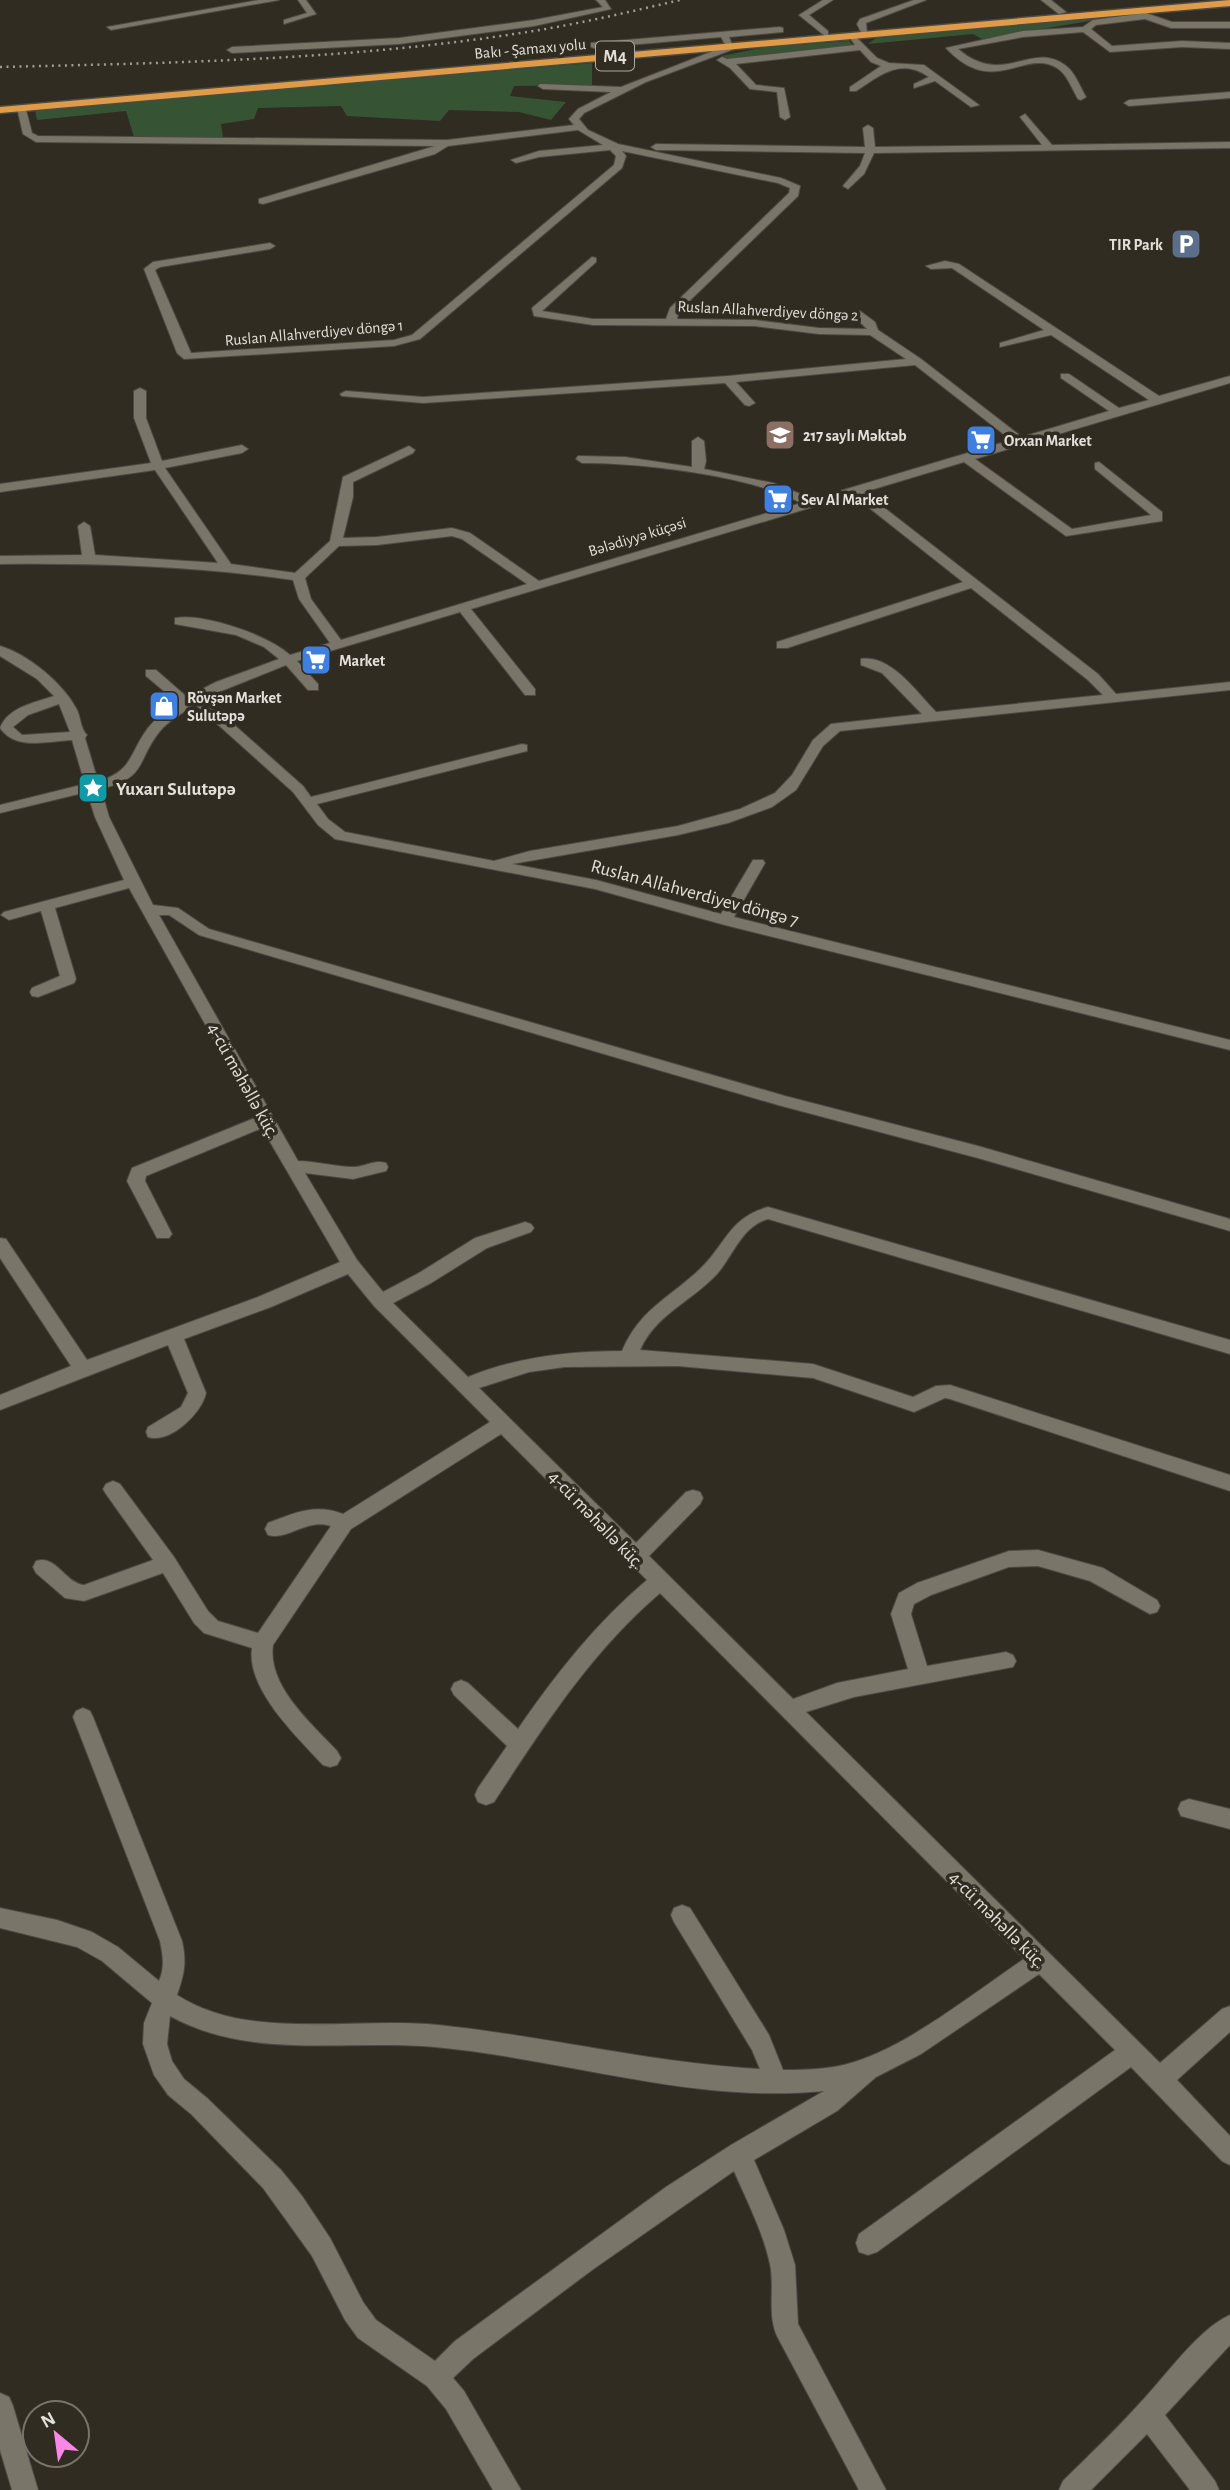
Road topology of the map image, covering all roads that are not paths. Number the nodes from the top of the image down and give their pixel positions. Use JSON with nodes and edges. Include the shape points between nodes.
{"nodes":[{"id":1,"x":275,"y":0,"type":"edge"},
{"id":2,"x":302,"y":0,"type":"edge"},
{"id":3,"x":600,"y":0,"type":"edge"},
{"id":4,"x":829,"y":0,"type":"edge"},
{"id":5,"x":922,"y":0,"type":"edge"},
{"id":6,"x":1045,"y":0,"type":"edge"},
{"id":7,"x":1208,"y":0,"type":"edge"},
{"id":8,"x":1230,"y":3,"type":"edge"},
{"id":9,"x":1062,"y":12,"type":"junction"},
{"id":10,"x":1144,"y":14,"type":"junction"},
{"id":11,"x":287,"y":22,"type":"dead end"},
{"id":12,"x":1230,"y":25,"type":"edge"},
{"id":13,"x":111,"y":27,"type":"dead end"},
{"id":14,"x":1085,"y":29,"type":"junction"},
{"id":15,"x":780,"y":30,"type":"dead end"},
{"id":16,"x":864,"y":30,"type":"junction"},
{"id":17,"x":825,"y":33,"type":"junction"},
{"id":18,"x":853,"y":36,"type":"junction"},
{"id":19,"x":728,"y":41,"type":"junction"},
{"id":20,"x":594,"y":45,"type":"dead end"},
{"id":21,"x":1230,"y":46,"type":"edge"},
{"id":22,"x":862,"y":47,"type":"junction"},
{"id":23,"x":232,"y":50,"type":"dead end"},
{"id":24,"x":708,"y":54,"type":"junction"},
{"id":25,"x":726,"y":62,"type":"junction"},
{"id":26,"x":888,"y":66,"type":"junction"},
{"id":27,"x":937,"y":77,"type":"junction"},
{"id":28,"x":543,"y":86,"type":"dead end"},
{"id":29,"x":917,"y":86,"type":"dead end"},
{"id":30,"x":853,"y":89,"type":"dead end"},
{"id":31,"x":623,"y":90,"type":"junction"},
{"id":32,"x":1230,"y":95,"type":"edge"},
{"id":33,"x":1081,"y":97,"type":"dead end"},
{"id":34,"x":1129,"y":103,"type":"dead end"},
{"id":35,"x":0,"y":105,"type":"edge"},
{"id":36,"x":974,"y":106,"type":"dead end"},
{"id":37,"x":22,"y":108,"type":"junction"},
{"id":38,"x":0,"y":110,"type":"edge"},
{"id":39,"x":785,"y":117,"type":"dead end"},
{"id":40,"x":1025,"y":117,"type":"dead end"},
{"id":41,"x":579,"y":127,"type":"junction"},
{"id":42,"x":867,"y":128,"type":"dead end"},
{"id":43,"x":447,"y":143,"type":"junction"},
{"id":44,"x":1230,"y":145,"type":"edge"},
{"id":45,"x":612,"y":146,"type":"junction"},
{"id":46,"x":1048,"y":146,"type":"junction"},
{"id":47,"x":872,"y":150,"type":"junction"},
{"id":48,"x":516,"y":160,"type":"dead end"},
{"id":49,"x":848,"y":186,"type":"dead end"},
{"id":50,"x":263,"y":201,"type":"dead end"},
{"id":51,"x":270,"y":246,"type":"dead end"},
{"id":52,"x":592,"y":260,"type":"dead end"},
{"id":53,"x":931,"y":267,"type":"dead end"},
{"id":54,"x":768,"y":309,"type":"dead end"},
{"id":55,"x":856,"y":313,"type":"dead end"},
{"id":56,"x":670,"y":323,"type":"junction"},
{"id":57,"x":755,"y":323,"type":"junction"},
{"id":58,"x":1052,"y":331,"type":"junction"},
{"id":59,"x":873,"y":332,"type":"junction"},
{"id":60,"x":1004,"y":345,"type":"dead end"},
{"id":61,"x":917,"y":360,"type":"junction"},
{"id":62,"x":1065,"y":376,"type":"dead end"},
{"id":63,"x":728,"y":379,"type":"junction"},
{"id":64,"x":1230,"y":379,"type":"edge"},
{"id":65,"x":140,"y":391,"type":"dead end"},
{"id":66,"x":346,"y":394,"type":"dead end"},
{"id":67,"x":1157,"y":400,"type":"junction"},
{"id":68,"x":750,"y":403,"type":"dead end"},
{"id":69,"x":1116,"y":412,"type":"junction"},
{"id":70,"x":698,"y":441,"type":"dead end"},
{"id":71,"x":1019,"y":441,"type":"junction"},
{"id":72,"x":242,"y":449,"type":"dead end"},
{"id":73,"x":409,"y":450,"type":"dead end"},
{"id":74,"x":965,"y":457,"type":"junction"},
{"id":75,"x":582,"y":459,"type":"dead end"},
{"id":76,"x":158,"y":466,"type":"junction"},
{"id":77,"x":1099,"y":466,"type":"dead end"},
{"id":78,"x":697,"y":471,"type":"junction"},
{"id":79,"x":0,"y":488,"type":"edge"},
{"id":80,"x":854,"y":490,"type":"junction"},
{"id":81,"x":810,"y":503,"type":"junction"},
{"id":82,"x":84,"y":526,"type":"dead end"},
{"id":83,"x":336,"y":542,"type":"junction"},
{"id":84,"x":89,"y":558,"type":"junction"},
{"id":85,"x":0,"y":560,"type":"edge"},
{"id":86,"x":226,"y":568,"type":"junction"},
{"id":87,"x":298,"y":577,"type":"junction"},
{"id":88,"x":973,"y":583,"type":"junction"},
{"id":89,"x":536,"y":585,"type":"junction"},
{"id":90,"x":463,"y":607,"type":"junction"},
{"id":91,"x":180,"y":621,"type":"dead end"},
{"id":92,"x":337,"y":643,"type":"junction"},
{"id":93,"x":782,"y":645,"type":"dead end"},
{"id":94,"x":0,"y":650,"type":"edge"},
{"id":95,"x":290,"y":659,"type":"junction"},
{"id":96,"x":866,"y":662,"type":"dead end"},
{"id":97,"x":151,"y":673,"type":"dead end"},
{"id":98,"x":1230,"y":686,"type":"edge"},
{"id":99,"x":313,"y":687,"type":"dead end"},
{"id":100,"x":530,"y":692,"type":"dead end"},
{"id":101,"x":1112,"y":697,"type":"junction"},
{"id":102,"x":62,"y":698,"type":"junction"},
{"id":103,"x":192,"y":701,"type":"junction"},
{"id":104,"x":932,"y":716,"type":"junction"},
{"id":105,"x":80,"y":735,"type":"junction"},
{"id":106,"x":522,"y":748,"type":"dead end"},
{"id":107,"x":93,"y":788,"type":"junction"},
{"id":108,"x":308,"y":802,"type":"junction"},
{"id":109,"x":0,"y":808,"type":"edge"},
{"id":110,"x":758,"y":863,"type":"dead end"},
{"id":111,"x":498,"y":865,"type":"junction"},
{"id":112,"x":133,"y":882,"type":"junction"},
{"id":113,"x":47,"y":906,"type":"junction"},
{"id":114,"x":148,"y":909,"type":"junction"},
{"id":115,"x":9,"y":915,"type":"dead end"},
{"id":116,"x":725,"y":920,"type":"junction"},
{"id":117,"x":38,"y":992,"type":"dead end"},
{"id":118,"x":1230,"y":1045,"type":"edge"},
{"id":119,"x":266,"y":1121,"type":"junction"},
{"id":120,"x":293,"y":1167,"type":"junction"},
{"id":121,"x":380,"y":1167,"type":"dead end"},
{"id":122,"x":1230,"y":1225,"type":"edge"},
{"id":123,"x":524,"y":1228,"type":"dead end"},
{"id":124,"x":163,"y":1234,"type":"dead end"},
{"id":125,"x":0,"y":1244,"type":"edge"},
{"id":126,"x":351,"y":1265,"type":"junction"},
{"id":127,"x":380,"y":1301,"type":"junction"},
{"id":128,"x":173,"y":1334,"type":"junction"},
{"id":129,"x":1230,"y":1347,"type":"edge"},
{"id":130,"x":628,"y":1357,"type":"junction"},
{"id":131,"x":82,"y":1368,"type":"junction"},
{"id":132,"x":466,"y":1385,"type":"junction"},
{"id":133,"x":0,"y":1403,"type":"edge"},
{"id":134,"x":504,"y":1423,"type":"junction"},
{"id":135,"x":155,"y":1432,"type":"dead end"},
{"id":136,"x":1230,"y":1483,"type":"edge"},
{"id":137,"x":113,"y":1489,"type":"dead end"},
{"id":138,"x":693,"y":1498,"type":"dead end"},
{"id":139,"x":344,"y":1523,"type":"junction"},
{"id":140,"x":275,"y":1529,"type":"dead end"},
{"id":141,"x":635,"y":1558,"type":"junction"},
{"id":142,"x":167,"y":1563,"type":"junction"},
{"id":143,"x":43,"y":1567,"type":"dead end"},
{"id":144,"x":659,"y":1582,"type":"junction"},
{"id":145,"x":1150,"y":1606,"type":"dead end"},
{"id":146,"x":263,"y":1643,"type":"junction"},
{"id":147,"x":1006,"y":1661,"type":"dead end"},
{"id":148,"x":920,"y":1676,"type":"junction"},
{"id":149,"x":461,"y":1689,"type":"dead end"},
{"id":150,"x":790,"y":1710,"type":"junction"},
{"id":151,"x":83,"y":1717,"type":"dead end"},
{"id":152,"x":520,"y":1744,"type":"junction"},
{"id":153,"x":330,"y":1758,"type":"dead end"},
{"id":154,"x":486,"y":1795,"type":"dead end"},
{"id":155,"x":1189,"y":1809,"type":"dead end"},
{"id":156,"x":1230,"y":1819,"type":"edge"},
{"id":157,"x":682,"y":1915,"type":"dead end"},
{"id":158,"x":0,"y":1918,"type":"edge"},
{"id":159,"x":1040,"y":1961,"type":"junction"},
{"id":160,"x":163,"y":2000,"type":"junction"},
{"id":161,"x":1230,"y":2017,"type":"edge"},
{"id":162,"x":1132,"y":2052,"type":"junction"},
{"id":163,"x":871,"y":2068,"type":"junction"},
{"id":164,"x":1160,"y":2079,"type":"junction"},
{"id":165,"x":776,"y":2081,"type":"junction"},
{"id":166,"x":739,"y":2153,"type":"junction"},
{"id":167,"x":1230,"y":2153,"type":"edge"},
{"id":168,"x":868,"y":2244,"type":"dead end"},
{"id":169,"x":1230,"y":2328,"type":"edge"},
{"id":170,"x":436,"y":2377,"type":"junction"},
{"id":171,"x":0,"y":2406,"type":"edge"},
{"id":172,"x":1147,"y":2414,"type":"junction"},
{"id":173,"x":25,"y":2490,"type":"edge"},
{"id":174,"x":508,"y":2490,"type":"edge"},
{"id":175,"x":873,"y":2490,"type":"edge"},
{"id":176,"x":1072,"y":2490,"type":"edge"},
{"id":177,"x":1206,"y":2490,"type":"edge"}],
"edges":[{"from":1,"to":13,"type":"street"},
{"from":2,"to":11,"type":"street","via":[[312,14]]},
{"from":3,"to":23,"type":"street","via":[[607,9],[450,36]]},
{"from":4,"to":17,"type":"street","via":[[803,15]]},
{"from":5,"to":16,"type":"street","via":[[863,21]]},
{"from":6,"to":9,"type":"street"},
{"from":7,"to":9,"type":"highway","name":"Bakı - Şamaxı yolu","number":"M4"},
{"from":8,"to":10,"type":"highway","name":"Bakı - Şamaxı yolu","number":"M4","via":[[1200,11]]},
{"from":9,"to":16,"type":"highway","name":"Bakı - Şamaxı yolu","number":"M4"},
{"from":10,"to":12,"type":"street","via":[[1171,29]]},
{"from":10,"to":14,"type":"street","via":[[1093,23]]},
{"from":10,"to":18,"type":"highway","name":"Bakı - Şamaxı yolu","number":"M4"},
{"from":14,"to":21,"type":"street","via":[[1110,49]]},
{"from":14,"to":33,"type":"street","via":[[1023,34],[951,48],[985,71],[1057,64]]},
{"from":15,"to":19,"type":"street"},
{"from":16,"to":17,"type":"highway","name":"Bakı - Şamaxı yolu","number":"M4"},
{"from":17,"to":19,"type":"highway","name":"Bakı - Şamaxı yolu","number":"M4"},
{"from":18,"to":19,"type":"highway","name":"Bakı - Şamaxı yolu","number":"M4"},
{"from":18,"to":22,"type":"street"},
{"from":19,"to":20,"type":"street"},
{"from":19,"to":24,"type":"street"},
{"from":19,"to":35,"type":"highway","name":"Bakı - Şamaxı yolu","number":"M4"},
{"from":19,"to":37,"type":"highway","name":"Bakı - Şamaxı yolu","number":"M4"},
{"from":22,"to":25,"type":"street"},
{"from":22,"to":26,"type":"street"},
{"from":24,"to":25,"type":"street"},
{"from":24,"to":31,"type":"street"},
{"from":25,"to":39,"type":"street","via":[[753,87],[781,90]]},
{"from":26,"to":27,"type":"street","via":[[921,67]]},
{"from":26,"to":30,"type":"street"},
{"from":27,"to":29,"type":"street"},
{"from":27,"to":36,"type":"street"},
{"from":28,"to":31,"type":"street"},
{"from":31,"to":41,"type":"street","via":[[581,111],[574,119]]},
{"from":32,"to":34,"type":"street"},
{"from":37,"to":38,"type":"highway","name":"Bakı - Şamaxı yolu","number":"M4"},
{"from":37,"to":43,"type":"street","via":[[28,134],[36,139]]},
{"from":40,"to":46,"type":"street"},
{"from":41,"to":43,"type":"street"},
{"from":41,"to":45,"type":"street","name":"Ruslan Allahverdiyev döngə 2"},
{"from":42,"to":47,"type":"street"},
{"from":43,"to":50,"type":"street","via":[[432,152]]},
{"from":44,"to":46,"type":"street"},
{"from":45,"to":47,"type":"street"},
{"from":45,"to":48,"type":"street"},
{"from":45,"to":51,"type":"street","name":"Ruslan Allahverdiyev döngə 1","via":[[621,156],[619,166],[416,337],[394,344],[188,357],[149,269]]},
{"from":45,"to":56,"type":"street","name":"Ruslan Allahverdiyev döngə 2","via":[[795,186],[794,194],[674,310]]},
{"from":46,"to":47,"type":"street"},
{"from":47,"to":49,"type":"street","via":[[866,167]]},
{"from":52,"to":56,"type":"street","via":[[536,310],[538,314],[593,322]]},
{"from":53,"to":58,"type":"street","via":[[955,266]]},
{"from":54,"to":57,"type":"street"},
{"from":55,"to":59,"type":"street","via":[[871,324]]},
{"from":56,"to":57,"type":"street","name":"Ruslan Allahverdiyev döngə 2"},
{"from":57,"to":59,"type":"street","name":"Ruslan Allahverdiyev döngə 2"},
{"from":58,"to":60,"type":"street"},
{"from":58,"to":67,"type":"street"},
{"from":59,"to":61,"type":"street","name":"Ruslan Allahverdiyev döngə 2"},
{"from":61,"to":63,"type":"street"},
{"from":61,"to":71,"type":"street","name":"Ruslan Allahverdiyev döngə 2"},
{"from":62,"to":69,"type":"street"},
{"from":63,"to":66,"type":"street","via":[[423,400]]},
{"from":63,"to":68,"type":"street"},
{"from":64,"to":67,"type":"street","name":"Bələdiyyə küçəsi"},
{"from":65,"to":76,"type":"street","via":[[140,418]]},
{"from":67,"to":69,"type":"street","name":"Bələdiyyə küçəsi"},
{"from":69,"to":71,"type":"street","name":"Bələdiyyə küçəsi"},
{"from":70,"to":78,"type":"street"},
{"from":71,"to":74,"type":"street","name":"Bələdiyyə küçəsi"},
{"from":72,"to":76,"type":"street"},
{"from":73,"to":83,"type":"street","via":[[346,480]]},
{"from":74,"to":77,"type":"street","via":[[1070,533],[1158,518]]},
{"from":74,"to":80,"type":"street","name":"Bələdiyyə küçəsi"},
{"from":75,"to":78,"type":"street","via":[[622,459]]},
{"from":76,"to":79,"type":"street"},
{"from":76,"to":86,"type":"street"},
{"from":78,"to":81,"type":"street","via":[[769,485]]},
{"from":80,"to":81,"type":"street","name":"Bələdiyyə küçəsi"},
{"from":80,"to":88,"type":"street"},
{"from":81,"to":89,"type":"street","name":"Bələdiyyə küçəsi"},
{"from":82,"to":84,"type":"street"},
{"from":83,"to":87,"type":"street"},
{"from":83,"to":89,"type":"street","via":[[452,532],[466,536]]},
{"from":84,"to":85,"type":"street"},
{"from":84,"to":86,"type":"street"},
{"from":86,"to":87,"type":"street"},
{"from":87,"to":92,"type":"street","via":[[305,599]]},
{"from":88,"to":93,"type":"street"},
{"from":88,"to":101,"type":"street"},
{"from":89,"to":90,"type":"street","name":"Bələdiyyə küçəsi"},
{"from":90,"to":92,"type":"street","name":"Bələdiyyə küçəsi"},
{"from":90,"to":100,"type":"street"},
{"from":91,"to":95,"type":"street","via":[[255,636]]},
{"from":92,"to":95,"type":"street","name":"Bələdiyyə küçəsi"},
{"from":94,"to":102,"type":"street","name":"4-cü məhəllə küç.","via":[[42,676]]},
{"from":95,"to":99,"type":"street"},
{"from":95,"to":103,"type":"street","name":"Bələdiyyə küçəsi"},
{"from":96,"to":104,"type":"street","via":[[887,670]]},
{"from":97,"to":103,"type":"street","name":"Ruslan Allahverdiyev döngə 7"},
{"from":98,"to":101,"type":"street"},
{"from":101,"to":104,"type":"street"},
{"from":102,"to":105,"type":"street","name":"4-cü məhəllə küç."},
{"from":102,"to":105,"type":"street","via":[[19,713],[6,727],[20,739]]},
{"from":103,"to":107,"type":"street","name":"Bələdiyyə küçəsi","via":[[153,730],[126,777]]},
{"from":103,"to":108,"type":"street","name":"Ruslan Allahverdiyev döngə 7"},
{"from":104,"to":111,"type":"street","via":[[846,725],[827,732],[795,785],[748,811],[641,838],[523,856]]},
{"from":105,"to":107,"type":"street","name":"4-cü məhəllə küç."},
{"from":106,"to":108,"type":"street"},
{"from":107,"to":109,"type":"street","name":"Bələdiyyə küçəsi"},
{"from":107,"to":112,"type":"street","name":"4-cü məhəllə küç."},
{"from":108,"to":111,"type":"street","name":"Ruslan Allahverdiyev döngə 7","via":[[340,836]]},
{"from":110,"to":116,"type":"street"},
{"from":111,"to":116,"type":"street","name":"Ruslan Allahverdiyev döngə 7","via":[[596,885]]},
{"from":112,"to":113,"type":"street"},
{"from":112,"to":114,"type":"street","name":"4-cü məhəllə küç."},
{"from":113,"to":115,"type":"street"},
{"from":113,"to":117,"type":"street","via":[[68,979]]},
{"from":114,"to":119,"type":"street","name":"4-cü məhəllə küç."},
{"from":114,"to":122,"type":"street","via":[[173,911],[204,932]]},
{"from":116,"to":118,"type":"street","name":"Ruslan Allahverdiyev döngə 7"},
{"from":119,"to":120,"type":"street","name":"4-cü məhəllə küç."},
{"from":119,"to":124,"type":"street","via":[[138,1172],[136,1181]]},
{"from":120,"to":121,"type":"street","via":[[354,1173]]},
{"from":120,"to":126,"type":"street","name":"4-cü məhəllə küç."},
{"from":123,"to":127,"type":"street","via":[[481,1243]]},
{"from":125,"to":131,"type":"street"},
{"from":126,"to":127,"type":"street","name":"4-cü məhəllə küç."},
{"from":126,"to":128,"type":"street"},
{"from":127,"to":132,"type":"street","name":"4-cü məhəllə küç."},
{"from":128,"to":131,"type":"street"},
{"from":128,"to":135,"type":"street","via":[[197,1402]]},
{"from":129,"to":130,"type":"street","via":[[768,1213],[746,1223],[704,1276],[652,1316],[635,1336]]},
{"from":130,"to":132,"type":"street","via":[[538,1364]]},
{"from":130,"to":136,"type":"street","via":[[814,1371],[915,1405],[937,1393],[950,1392]]},
{"from":131,"to":133,"type":"street"},
{"from":132,"to":134,"type":"street","name":"4-cü məhəllə küç."},
{"from":134,"to":139,"type":"street"},
{"from":134,"to":141,"type":"street","name":"4-cü məhəllə küç."},
{"from":137,"to":142,"type":"street"},
{"from":138,"to":141,"type":"street"},
{"from":139,"to":140,"type":"street","via":[[315,1514]]},
{"from":139,"to":146,"type":"street"},
{"from":141,"to":144,"type":"street","name":"4-cü məhəllə küç."},
{"from":142,"to":143,"type":"street","via":[[83,1593],[72,1592]]},
{"from":142,"to":146,"type":"street","via":[[211,1627]]},
{"from":144,"to":150,"type":"street","name":"4-cü məhəllə küç."},
{"from":144,"to":152,"type":"street","via":[[630,1605],[575,1663]]},
{"from":145,"to":148,"type":"street","via":[[1096,1574],[1038,1558],[1009,1559],[906,1599],[901,1614]]},
{"from":146,"to":153,"type":"street","via":[[261,1661],[266,1677]]},
{"from":147,"to":148,"type":"street"},
{"from":148,"to":150,"type":"street","via":[[830,1693]]},
{"from":149,"to":152,"type":"street"},
{"from":150,"to":159,"type":"street","name":"4-cü məhəllə küç."},
{"from":151,"to":160,"type":"street","via":[[170,1941],[174,1972]]},
{"from":152,"to":154,"type":"street"},
{"from":155,"to":156,"type":"street"},
{"from":157,"to":165,"type":"street","via":[[761,2043]]},
{"from":158,"to":160,"type":"street","via":[[88,1941]]},
{"from":159,"to":162,"type":"street","name":"4-cü məhəllə küç."},
{"from":159,"to":163,"type":"street","via":[[903,2052]]},
{"from":160,"to":165,"type":"street","via":[[204,2021],[237,2029],[437,2036],[629,2068]]},
{"from":160,"to":170,"type":"street","via":[[155,2044],[162,2067],[176,2087],[293,2205],[367,2329]]},
{"from":161,"to":164,"type":"street"},
{"from":162,"to":164,"type":"street","name":"4-cü məhəllə küç."},
{"from":162,"to":168,"type":"street"},
{"from":163,"to":165,"type":"street","via":[[817,2080]]},
{"from":163,"to":166,"type":"street","via":[[829,2103]]},
{"from":164,"to":167,"type":"street","name":"4-cü məhəllə küç."},
{"from":166,"to":170,"type":"street","via":[[667,2200],[464,2350]]},
{"from":166,"to":175,"type":"street","via":[[781,2257],[786,2327]]},
{"from":169,"to":172,"type":"street"},
{"from":170,"to":174,"type":"street","via":[[462,2411]]},
{"from":171,"to":173,"type":"street"},
{"from":172,"to":176,"type":"street"},
{"from":172,"to":177,"type":"street"}]}
